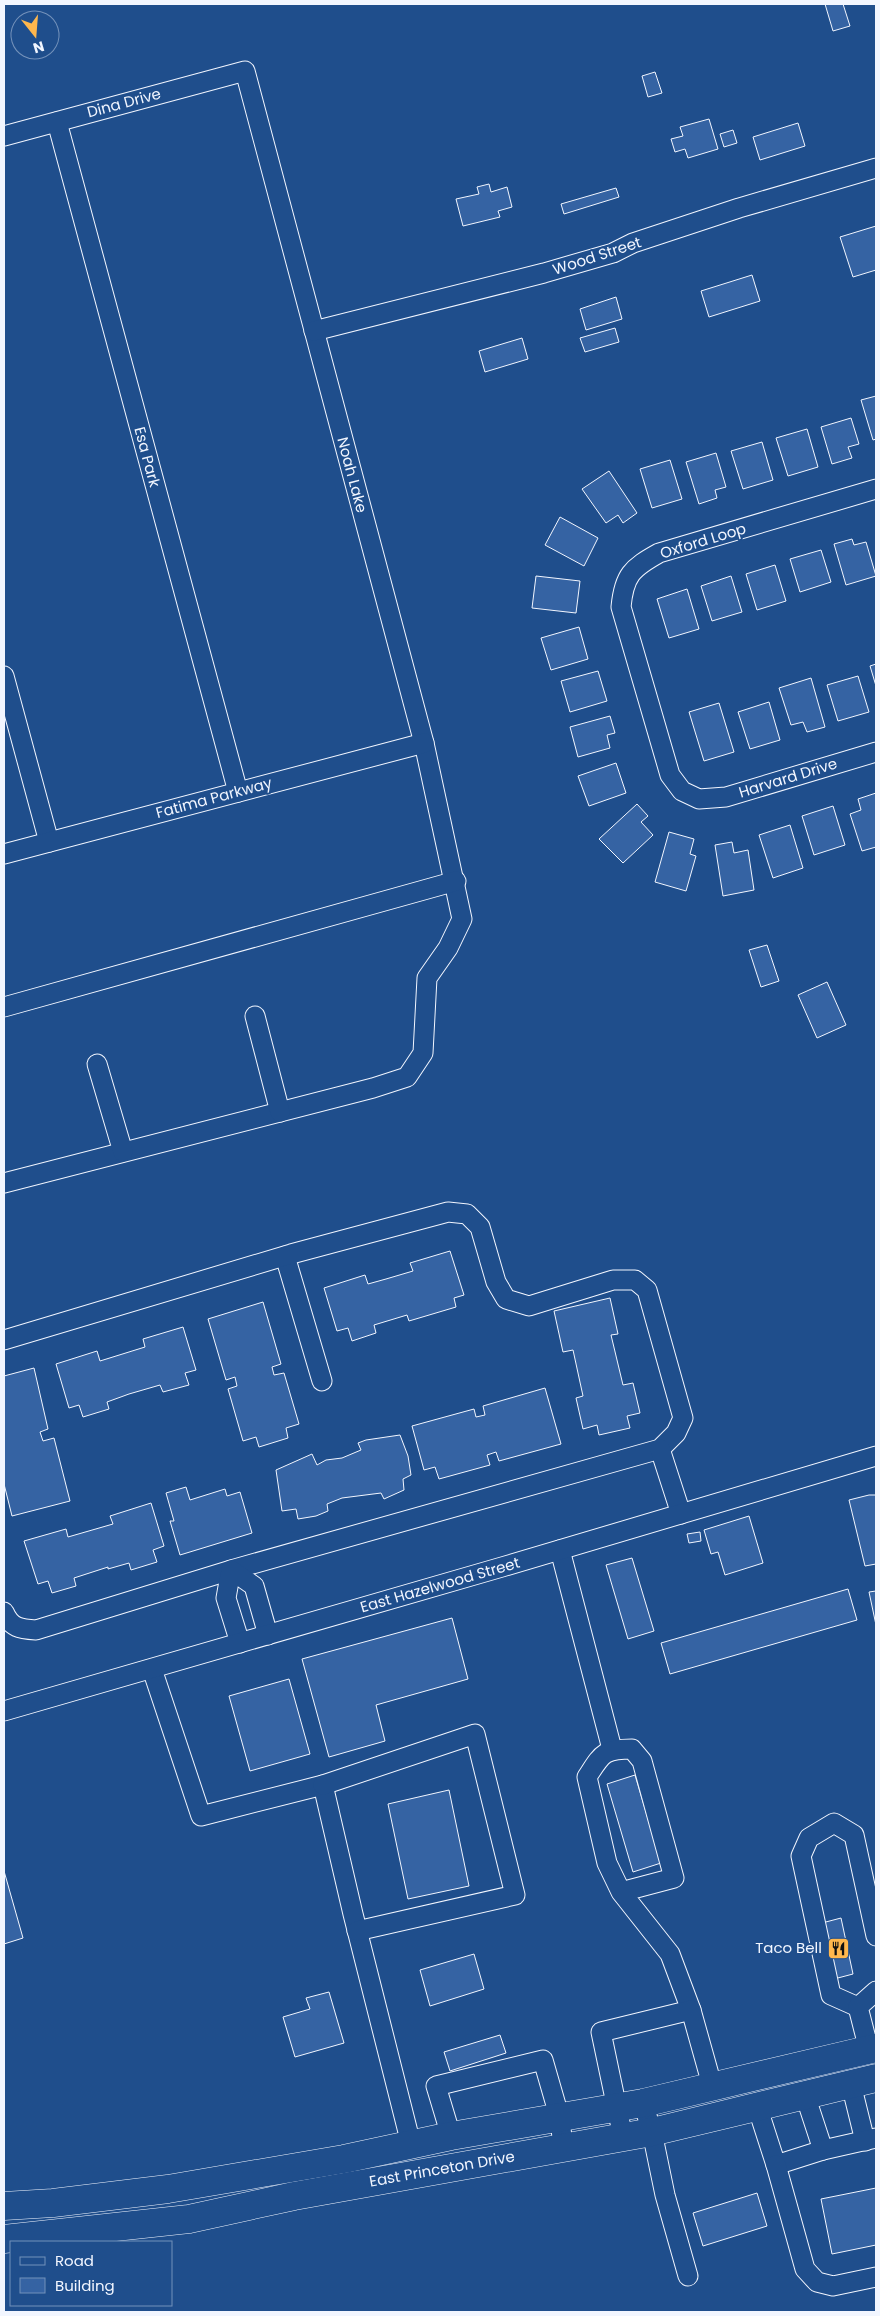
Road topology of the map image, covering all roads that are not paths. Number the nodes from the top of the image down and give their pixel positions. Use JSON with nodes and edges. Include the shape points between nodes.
{"nodes":[{"id":1,"x":245,"y":71,"type":"joint"},
{"id":2,"x":57,"y":122,"type":"junction"},
{"id":3,"x":4,"y":136,"type":"edge"},
{"id":4,"x":876,"y":169,"type":"edge"},
{"id":5,"x":314,"y":331,"type":"junction"},
{"id":6,"x":876,"y":489,"type":"edge"},
{"id":7,"x":4,"y":676,"type":"edge"},
{"id":8,"x":424,"y":742,"type":"junction"},
{"id":9,"x":876,"y":752,"type":"edge"},
{"id":10,"x":238,"y":792,"type":"junction"},
{"id":11,"x":699,"y":799,"type":"joint"},
{"id":12,"x":49,"y":842,"type":"junction"},
{"id":13,"x":4,"y":854,"type":"edge"},
{"id":14,"x":456,"y":881,"type":"junction"},
{"id":15,"x":4,"y":1007,"type":"edge"},
{"id":16,"x":255,"y":1016,"type":"dead end"},
{"id":17,"x":97,"y":1064,"type":"dead end"},
{"id":18,"x":280,"y":1112,"type":"junction"},
{"id":19,"x":123,"y":1152,"type":"junction"},
{"id":20,"x":4,"y":1183,"type":"edge"},
{"id":21,"x":286,"y":1256,"type":"junction"},
{"id":22,"x":4,"y":1340,"type":"edge"},
{"id":23,"x":322,"y":1380,"type":"dead end"},
{"id":24,"x":660,"y":1448,"type":"junction"},
{"id":25,"x":876,"y":1456,"type":"edge"},
{"id":26,"x":682,"y":1514,"type":"junction"},
{"id":27,"x":560,"y":1550,"type":"junction"},
{"id":28,"x":232,"y":1570,"type":"junction"},
{"id":29,"x":4,"y":1612,"type":"edge"},
{"id":30,"x":268,"y":1635,"type":"junction"},
{"id":31,"x":240,"y":1643,"type":"junction"},
{"id":32,"x":152,"y":1669,"type":"junction"},
{"id":33,"x":4,"y":1711,"type":"edge"},
{"id":34,"x":612,"y":1749,"type":"junction"},
{"id":35,"x":323,"y":1785,"type":"junction"},
{"id":36,"x":621,"y":1892,"type":"junction"},
{"id":37,"x":357,"y":1931,"type":"junction"},
{"id":38,"x":876,"y":1936,"type":"edge"},
{"id":39,"x":876,"y":1991,"type":"edge"},
{"id":40,"x":858,"y":2007,"type":"junction"},
{"id":41,"x":691,"y":2010,"type":"junction"},
{"id":42,"x":872,"y":2049,"type":"edge"},
{"id":43,"x":867,"y":2080,"type":"edge"},
{"id":44,"x":712,"y":2085,"type":"junction"},
{"id":45,"x":805,"y":2094,"type":"junction"},
{"id":46,"x":630,"y":2105,"type":"junction"},
{"id":47,"x":757,"y":2106,"type":"junction"},
{"id":48,"x":560,"y":2119,"type":"junction"},
{"id":49,"x":652,"y":2132,"type":"junction"},
{"id":50,"x":451,"y":2136,"type":"junction"},
{"id":51,"x":623,"y":2137,"type":"junction"},
{"id":52,"x":870,"y":2140,"type":"edge"},
{"id":53,"x":411,"y":2144,"type":"junction"},
{"id":54,"x":563,"y":2147,"type":"junction"},
{"id":55,"x":823,"y":2150,"type":"junction"},
{"id":56,"x":776,"y":2164,"type":"junction"},
{"id":57,"x":4,"y":2206,"type":"edge"},
{"id":58,"x":4,"y":2239,"type":"edge"},
{"id":59,"x":688,"y":2276,"type":"dead end"},
{"id":60,"x":876,"y":2277,"type":"edge"}],
"edges":[{"from":1,"to":2,"type":"street","name":"Dina Drive"},
{"from":1,"to":5,"type":"street","name":"Noah Lake"},
{"from":2,"to":3,"type":"street","name":"Dina Drive"},
{"from":2,"to":10,"type":"street","name":"Esa Park"},
{"from":4,"to":5,"type":"street","name":"Wood Street","via":[[739,208],[633,243],[613,253],[544,273]]},
{"from":5,"to":8,"type":"street","name":"Noah Lake"},
{"from":6,"to":11,"type":"street","name":"Oxford Loop","via":[[659,553],[636,566],[623,586],[621,607],[670,775],[682,791]]},
{"from":7,"to":12,"type":"street"},
{"from":8,"to":10,"type":"street","name":"Fatima Parkway"},
{"from":8,"to":14,"type":"street","name":"Noah Lake"},
{"from":9,"to":11,"type":"street","name":"Harvard Drive","via":[[726,798]]},
{"from":10,"to":12,"type":"street","name":"Fatima Parkway"},
{"from":12,"to":13,"type":"street","name":"Fatima Parkway"},
{"from":14,"to":15,"type":"street"},
{"from":14,"to":18,"type":"street","name":"Noah Lake","via":[[462,919],[448,948],[426,978],[423,1054],[407,1077]]},
{"from":16,"to":18,"type":"street"},
{"from":17,"to":19,"type":"street"},
{"from":18,"to":19,"type":"street","name":"Noah Lake"},
{"from":19,"to":20,"type":"street","name":"Noah Lake"},
{"from":21,"to":22,"type":"street"},
{"from":21,"to":23,"type":"street"},
{"from":21,"to":24,"type":"street","via":[[448,1212],[467,1214],[480,1227],[496,1282],[506,1299],[529,1306],[613,1280],[635,1280],[647,1290],[683,1418],[676,1433]]},
{"from":24,"to":26,"type":"street"},
{"from":24,"to":28,"type":"street"},
{"from":25,"to":26,"type":"street","name":"East Hazelwood Street"},
{"from":26,"to":27,"type":"street","name":"East Hazelwood Street"},
{"from":27,"to":30,"type":"street","name":"East Hazelwood Street"},
{"from":27,"to":34,"type":"street"},
{"from":28,"to":29,"type":"street","via":[[36,1630],[20,1629],[9,1623]]},
{"from":28,"to":30,"type":"street","via":[[254,1586]]},
{"from":28,"to":31,"type":"street","via":[[226,1598]]},
{"from":30,"to":31,"type":"street","name":"East Hazelwood Street"},
{"from":31,"to":32,"type":"street","name":"East Hazelwood Street"},
{"from":32,"to":33,"type":"street","name":"East Hazelwood Street"},
{"from":32,"to":35,"type":"street","via":[[201,1816]]},
{"from":34,"to":36,"type":"street","via":[[602,1754],[587,1777],[607,1864]]},
{"from":34,"to":36,"type":"street","via":[[632,1750],[642,1761],[674,1878]]},
{"from":35,"to":37,"type":"street"},
{"from":35,"to":37,"type":"street","via":[[475,1734],[515,1895]]},
{"from":36,"to":41,"type":"street","via":[[670,1954]]},
{"from":37,"to":53,"type":"street"},
{"from":38,"to":40,"type":"street","via":[[854,1834],[834,1823],[809,1838],[801,1856],[831,1995]]},
{"from":39,"to":40,"type":"street"},
{"from":40,"to":42,"type":"street"},
{"from":41,"to":44,"type":"street"},
{"from":41,"to":46,"type":"street","via":[[601,2032]]},
{"from":42,"to":43,"type":"highway"},
{"from":42,"to":44,"type":"highway","name":"East Princeton Drive"},
{"from":43,"to":45,"type":"highway","name":"East Princeton Drive"},
{"from":43,"to":52,"type":"street"},
{"from":44,"to":46,"type":"highway","name":"East Princeton Drive"},
{"from":45,"to":47,"type":"highway","name":"East Princeton Drive"},
{"from":45,"to":55,"type":"street"},
{"from":46,"to":48,"type":"highway","name":"East Princeton Drive"},
{"from":46,"to":49,"type":"street"},
{"from":46,"to":51,"type":"street"},
{"from":47,"to":49,"type":"highway","name":"East Princeton Drive"},
{"from":47,"to":56,"type":"street"},
{"from":48,"to":50,"type":"highway","name":"East Princeton Drive"},
{"from":48,"to":50,"type":"street","via":[[543,2060],[436,2086]]},
{"from":48,"to":54,"type":"street"},
{"from":49,"to":51,"type":"highway","name":"East Princeton Drive"},
{"from":49,"to":59,"type":"street","via":[[664,2194]]},
{"from":50,"to":53,"type":"highway","name":"East Princeton Drive"},
{"from":51,"to":54,"type":"highway","name":"East Princeton Drive"},
{"from":52,"to":55,"type":"street"},
{"from":53,"to":57,"type":"highway","name":"East Princeton Drive","via":[[344,2159],[168,2189]]},
{"from":54,"to":58,"type":"highway","name":"East Princeton Drive","via":[[294,2196],[189,2219]]},
{"from":55,"to":56,"type":"street"},
{"from":56,"to":60,"type":"street","via":[[805,2269],[816,2282],[833,2286]]}]}
